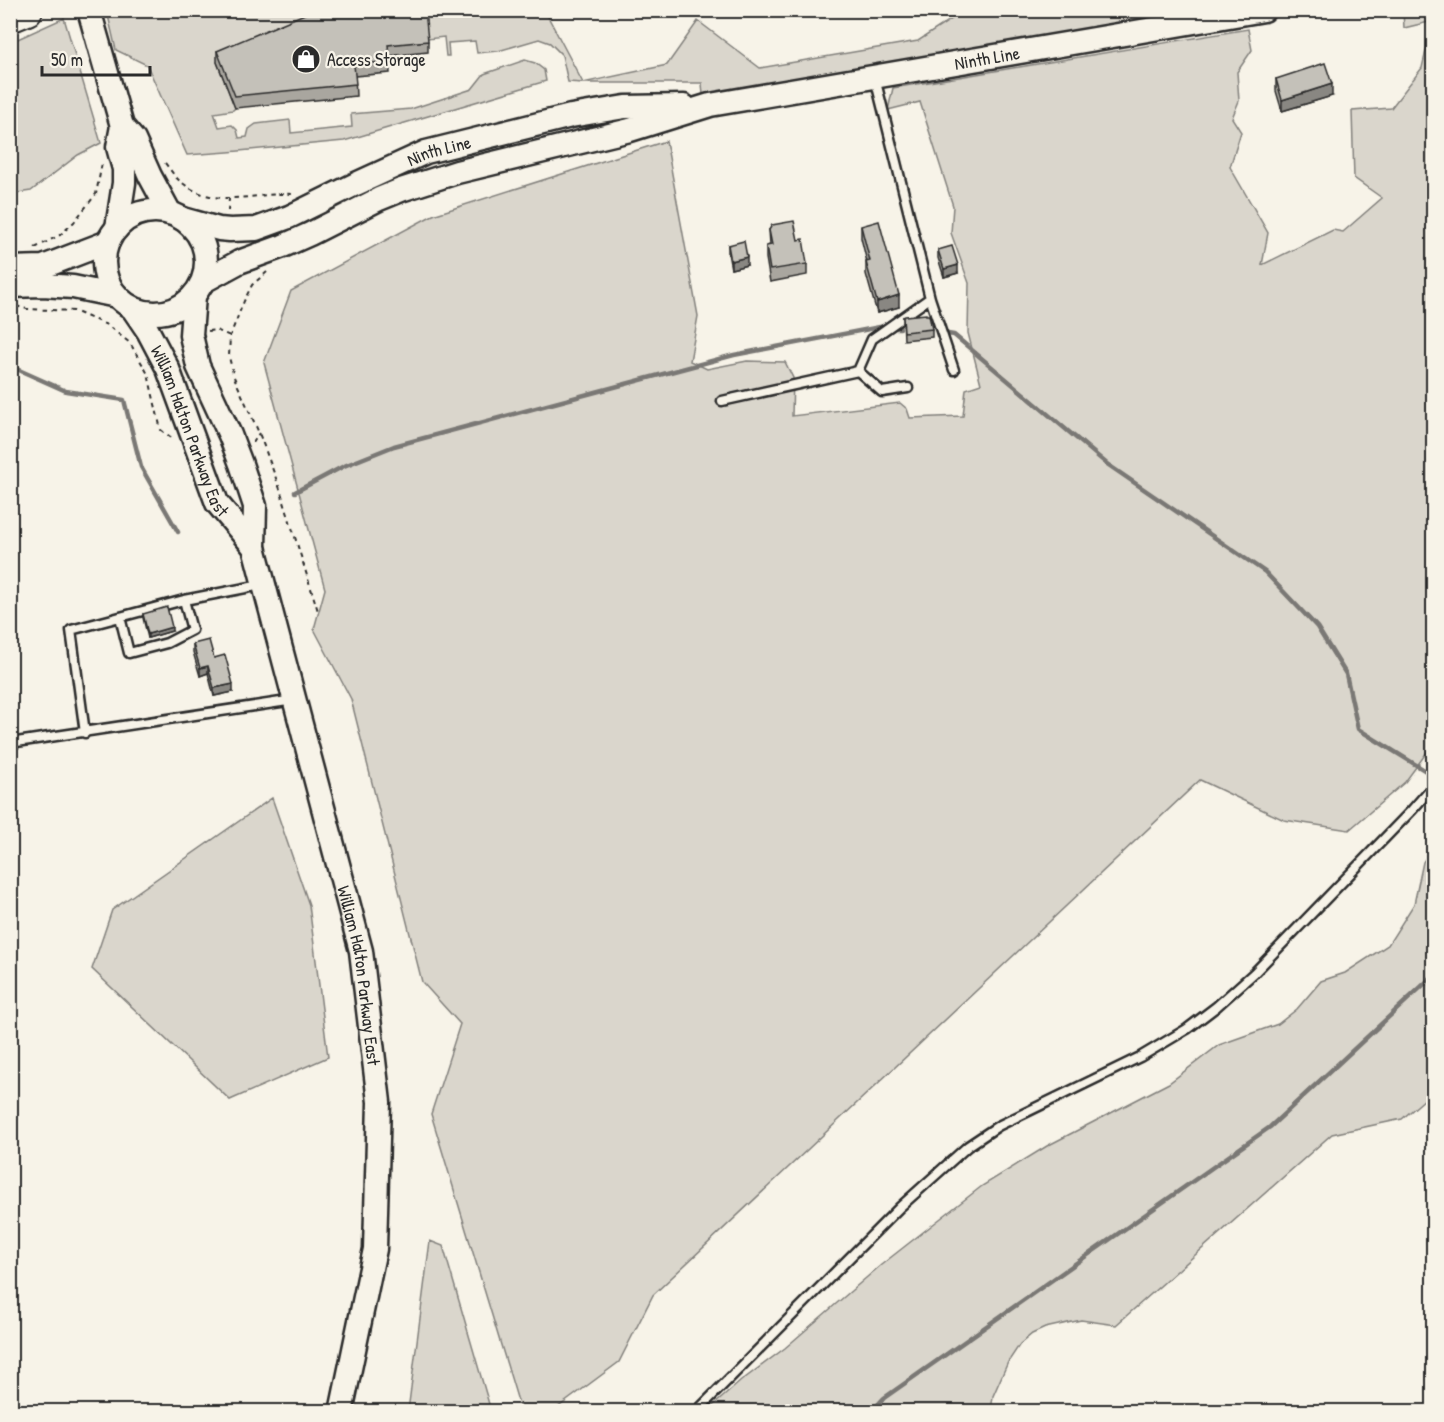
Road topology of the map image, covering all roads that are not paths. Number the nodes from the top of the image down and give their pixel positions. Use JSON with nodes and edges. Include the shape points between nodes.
{"nodes":[{"id":1,"x":27,"y":10,"type":"edge"},
{"id":2,"x":89,"y":10,"type":"edge"},
{"id":3,"x":1264,"y":10,"type":"edge"},
{"id":4,"x":10,"y":18,"type":"edge"},
{"id":5,"x":874,"y":77,"type":"junction"},
{"id":6,"x":710,"y":105,"type":"junction"},
{"id":7,"x":122,"y":126,"type":"junction"},
{"id":8,"x":177,"y":216,"type":"junction"},
{"id":9,"x":113,"y":235,"type":"junction"},
{"id":10,"x":10,"y":268,"type":"edge"},
{"id":11,"x":10,"y":286,"type":"edge"},
{"id":12,"x":199,"y":289,"type":"junction"},
{"id":13,"x":930,"y":298,"type":"junction"},
{"id":14,"x":125,"y":303,"type":"junction"},
{"id":15,"x":954,"y":370,"type":"dead end"},
{"id":16,"x":858,"y":371,"type":"junction"},
{"id":17,"x":908,"y":388,"type":"dead end"},
{"id":18,"x":722,"y":401,"type":"dead end"},
{"id":19,"x":254,"y":547,"type":"junction"},
{"id":20,"x":264,"y":584,"type":"junction"},
{"id":21,"x":184,"y":600,"type":"junction"},
{"id":22,"x":120,"y":617,"type":"junction"},
{"id":23,"x":294,"y":700,"type":"junction"},
{"id":24,"x":85,"y":733,"type":"junction"},
{"id":25,"x":10,"y":743,"type":"edge"},
{"id":26,"x":1434,"y":785,"type":"edge"},
{"id":27,"x":341,"y":1412,"type":"edge"},
{"id":28,"x":696,"y":1412,"type":"edge"}],
"edges":[{"from":1,"to":4,"type":"highway"},
{"from":2,"to":7,"type":"main road"},
{"from":3,"to":5,"type":"main road","name":"Ninth Line"},
{"from":5,"to":6,"type":"main road","name":"Ninth Line"},
{"from":5,"to":13,"type":"lane"},
{"from":6,"to":8,"type":"main road","name":"Ninth Line","via":[[625,107],[552,120],[426,152],[289,218],[256,229],[219,229]]},
{"from":6,"to":12,"type":"main road","name":"Ninth Line","via":[[401,190],[283,246],[239,262]]},
{"from":7,"to":8,"type":"main road"},
{"from":7,"to":9,"type":"main road","via":[[118,147],[124,183]]},
{"from":8,"to":9,"type":"main road","via":[[156,211],[141,213],[128,219]]},
{"from":8,"to":12,"type":"main road","via":[[196,231],[204,246],[207,264]]},
{"from":9,"to":10,"type":"main road","via":[[43,267]]},
{"from":9,"to":14,"type":"main road","via":[[104,256],[105,271],[109,284]]},
{"from":11,"to":14,"type":"main road","via":[[73,287]]},
{"from":12,"to":14,"type":"main road","via":[[181,307],[166,313],[149,314]]},
{"from":12,"to":19,"type":"main road","name":"William Halton Parkway East","via":[[191,335],[195,356],[230,435],[255,506]]},
{"from":13,"to":15,"type":"lane"},
{"from":13,"to":16,"type":"lane","via":[[872,339]]},
{"from":14,"to":19,"type":"main road","name":"William Halton Parkway East","via":[[148,331],[168,369],[217,503]]},
{"from":16,"to":17,"type":"lane","via":[[882,392]]},
{"from":16,"to":18,"type":"lane"},
{"from":19,"to":20,"type":"main road","name":"William Halton Parkway East"},
{"from":20,"to":21,"type":"lane"},
{"from":20,"to":23,"type":"main road","name":"William Halton Parkway East"},
{"from":21,"to":22,"type":"lane"},
{"from":21,"to":22,"type":"lane","via":[[192,630],[167,643],[129,653]]},
{"from":22,"to":24,"type":"lane","via":[[70,630]]},
{"from":23,"to":24,"type":"lane"},
{"from":23,"to":27,"type":"main road","name":"William Halton Parkway East","via":[[361,951],[379,1102],[375,1249]]},
{"from":24,"to":25,"type":"lane"},
{"from":26,"to":28,"type":"lane","via":[[1254,973],[1215,1007],[1140,1057],[998,1126],[968,1146],[900,1207]]}]}
